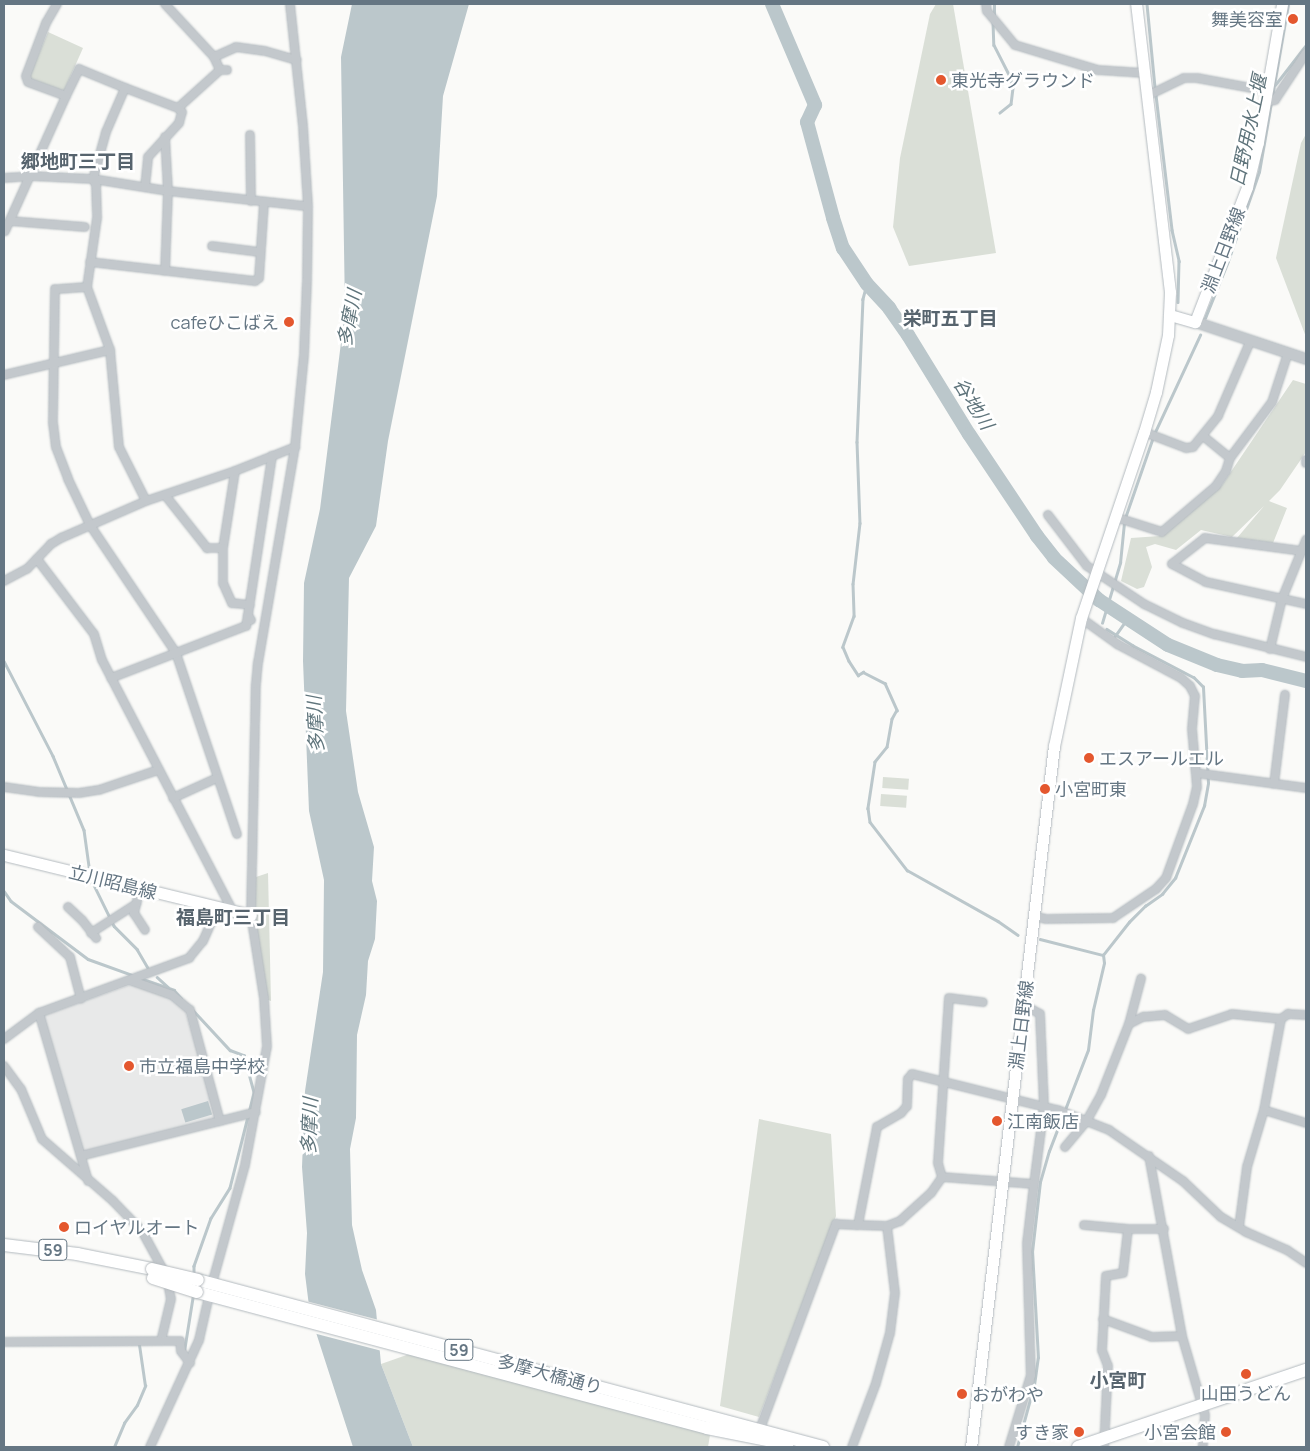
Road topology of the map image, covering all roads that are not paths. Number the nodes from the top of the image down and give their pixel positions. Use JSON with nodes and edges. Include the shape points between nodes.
{"nodes":[{"id":1,"x":57,"y":4,"type":"edge"},
{"id":2,"x":165,"y":4,"type":"edge"},
{"id":3,"x":290,"y":4,"type":"edge"},
{"id":4,"x":986,"y":4,"type":"edge"},
{"id":5,"x":1136,"y":4,"type":"edge"},
{"id":6,"x":1282,"y":4,"type":"edge"},
{"id":7,"x":1306,"y":53,"type":"edge"},
{"id":8,"x":214,"y":57,"type":"junction"},
{"id":9,"x":297,"y":60,"type":"junction"},
{"id":10,"x":1144,"y":73,"type":"junction"},
{"id":11,"x":125,"y":88,"type":"junction"},
{"id":12,"x":66,"y":96,"type":"junction"},
{"id":13,"x":1147,"y":96,"type":"junction"},
{"id":14,"x":1266,"y":96,"type":"junction"},
{"id":15,"x":178,"y":108,"type":"junction"},
{"id":16,"x":250,"y":136,"type":"dead end"},
{"id":17,"x":165,"y":137,"type":"junction"},
{"id":18,"x":30,"y":176,"type":"junction"},
{"id":19,"x":4,"y":178,"type":"edge"},
{"id":20,"x":92,"y":179,"type":"junction"},
{"id":21,"x":145,"y":187,"type":"junction"},
{"id":22,"x":168,"y":191,"type":"junction"},
{"id":23,"x":251,"y":201,"type":"junction"},
{"id":24,"x":264,"y":202,"type":"junction"},
{"id":25,"x":305,"y":206,"type":"dead end"},
{"id":26,"x":10,"y":221,"type":"junction"},
{"id":27,"x":85,"y":227,"type":"dead end"},
{"id":28,"x":5,"y":231,"type":"dead end"},
{"id":29,"x":212,"y":246,"type":"dead end"},
{"id":30,"x":260,"y":252,"type":"junction"},
{"id":31,"x":90,"y":262,"type":"junction"},
{"id":32,"x":166,"y":271,"type":"junction"},
{"id":33,"x":88,"y":287,"type":"junction"},
{"id":34,"x":1170,"y":315,"type":"junction"},
{"id":35,"x":1195,"y":322,"type":"junction"},
{"id":36,"x":1250,"y":342,"type":"junction"},
{"id":37,"x":110,"y":350,"type":"junction"},
{"id":38,"x":1288,"y":353,"type":"junction"},
{"id":39,"x":1306,"y":359,"type":"edge"},
{"id":40,"x":54,"y":362,"type":"junction"},
{"id":41,"x":4,"y":375,"type":"edge"},
{"id":42,"x":1144,"y":432,"type":"junction"},
{"id":43,"x":1203,"y":436,"type":"junction"},
{"id":44,"x":295,"y":447,"type":"junction"},
{"id":45,"x":272,"y":456,"type":"junction"},
{"id":46,"x":1230,"y":458,"type":"junction"},
{"id":47,"x":235,"y":471,"type":"junction"},
{"id":48,"x":165,"y":495,"type":"junction"},
{"id":49,"x":146,"y":501,"type":"junction"},
{"id":50,"x":1048,"y":515,"type":"dead end"},
{"id":51,"x":1115,"y":518,"type":"junction"},
{"id":52,"x":90,"y":525,"type":"junction"},
{"id":53,"x":1306,"y":540,"type":"edge"},
{"id":54,"x":223,"y":548,"type":"junction"},
{"id":55,"x":1302,"y":551,"type":"junction"},
{"id":56,"x":37,"y":559,"type":"junction"},
{"id":57,"x":1096,"y":574,"type":"junction"},
{"id":58,"x":4,"y":580,"type":"edge"},
{"id":59,"x":1282,"y":599,"type":"junction"},
{"id":60,"x":1306,"y":604,"type":"edge"},
{"id":61,"x":250,"y":605,"type":"junction"},
{"id":62,"x":1081,"y":618,"type":"junction"},
{"id":63,"x":1270,"y":649,"type":"junction"},
{"id":64,"x":176,"y":653,"type":"junction"},
{"id":65,"x":1306,"y":657,"type":"edge"},
{"id":66,"x":111,"y":678,"type":"junction"},
{"id":67,"x":1285,"y":695,"type":"dead end"},
{"id":68,"x":158,"y":770,"type":"junction"},
{"id":69,"x":1204,"y":774,"type":"junction"},
{"id":70,"x":217,"y":778,"type":"junction"},
{"id":71,"x":1274,"y":784,"type":"junction"},
{"id":72,"x":4,"y":787,"type":"edge"},
{"id":73,"x":1306,"y":788,"type":"edge"},
{"id":74,"x":173,"y":798,"type":"junction"},
{"id":75,"x":236,"y":834,"type":"dead end"},
{"id":76,"x":4,"y":855,"type":"edge"},
{"id":77,"x":140,"y":889,"type":"junction"},
{"id":78,"x":136,"y":904,"type":"junction"},
{"id":79,"x":218,"y":908,"type":"junction"},
{"id":80,"x":70,"y":912,"type":"dead end"},
{"id":81,"x":233,"y":912,"type":"junction"},
{"id":82,"x":251,"y":915,"type":"junction"},
{"id":83,"x":1033,"y":916,"type":"junction"},
{"id":84,"x":38,"y":928,"type":"dead end"},
{"id":85,"x":145,"y":930,"type":"dead end"},
{"id":86,"x":137,"y":979,"type":"junction"},
{"id":87,"x":1142,"y":979,"type":"dead end"},
{"id":88,"x":81,"y":999,"type":"junction"},
{"id":89,"x":983,"y":1002,"type":"dead end"},
{"id":90,"x":1024,"y":1005,"type":"junction"},
{"id":91,"x":39,"y":1013,"type":"junction"},
{"id":92,"x":1306,"y":1015,"type":"edge"},
{"id":93,"x":1281,"y":1018,"type":"junction"},
{"id":94,"x":1129,"y":1024,"type":"junction"},
{"id":95,"x":4,"y":1039,"type":"edge"},
{"id":96,"x":4,"y":1066,"type":"edge"},
{"id":97,"x":944,"y":1082,"type":"junction"},
{"id":98,"x":1012,"y":1099,"type":"junction"},
{"id":99,"x":1044,"y":1107,"type":"junction"},
{"id":100,"x":1264,"y":1110,"type":"junction"},
{"id":101,"x":251,"y":1113,"type":"junction"},
{"id":102,"x":220,"y":1121,"type":"junction"},
{"id":103,"x":1086,"y":1122,"type":"junction"},
{"id":104,"x":1306,"y":1123,"type":"edge"},
{"id":105,"x":1065,"y":1147,"type":"dead end"},
{"id":106,"x":81,"y":1156,"type":"junction"},
{"id":107,"x":1149,"y":1156,"type":"junction"},
{"id":108,"x":942,"y":1177,"type":"junction"},
{"id":109,"x":88,"y":1181,"type":"junction"},
{"id":110,"x":1002,"y":1181,"type":"junction"},
{"id":111,"x":1034,"y":1184,"type":"junction"},
{"id":112,"x":858,"y":1225,"type":"junction"},
{"id":113,"x":1084,"y":1225,"type":"dead end"},
{"id":114,"x":887,"y":1226,"type":"junction"},
{"id":115,"x":1239,"y":1228,"type":"junction"},
{"id":116,"x":1128,"y":1229,"type":"junction"},
{"id":117,"x":1164,"y":1229,"type":"junction"},
{"id":118,"x":4,"y":1244,"type":"edge"},
{"id":119,"x":1306,"y":1263,"type":"edge"},
{"id":120,"x":213,"y":1291,"type":"junction"},
{"id":121,"x":1103,"y":1319,"type":"junction"},
{"id":122,"x":1182,"y":1336,"type":"junction"},
{"id":123,"x":161,"y":1341,"type":"junction"},
{"id":124,"x":4,"y":1342,"type":"edge"},
{"id":125,"x":188,"y":1361,"type":"junction"},
{"id":126,"x":1306,"y":1370,"type":"edge"},
{"id":127,"x":1202,"y":1406,"type":"junction"},
{"id":128,"x":760,"y":1429,"type":"junction"},
{"id":129,"x":1104,"y":1443,"type":"edge"},
{"id":130,"x":150,"y":1447,"type":"edge"},
{"id":131,"x":805,"y":1447,"type":"edge"},
{"id":132,"x":823,"y":1447,"type":"edge"},
{"id":133,"x":852,"y":1447,"type":"edge"},
{"id":134,"x":971,"y":1447,"type":"edge"},
{"id":135,"x":1009,"y":1447,"type":"edge"},
{"id":136,"x":1078,"y":1447,"type":"edge"},
{"id":137,"x":1203,"y":1447,"type":"edge"}],
"edges":[{"from":1,"to":12,"type":"street","via":[[46,23],[26,76],[28,82]]},
{"from":2,"to":8,"type":"street"},
{"from":3,"to":9,"type":"street"},
{"from":4,"to":10,"type":"street","via":[[996,24],[1014,45],[1098,70]]},
{"from":5,"to":10,"type":"main road"},
{"from":6,"to":14,"type":"main road","name":"淵上日野線"},
{"from":7,"to":14,"type":"street","via":[[1275,100]]},
{"from":8,"to":9,"type":"street","via":[[236,47],[265,50]]},
{"from":8,"to":15,"type":"street","via":[[224,70]]},
{"from":9,"to":44,"type":"street","via":[[308,206],[304,355]]},
{"from":10,"to":13,"type":"main road"},
{"from":11,"to":12,"type":"street","via":[[79,68]]},
{"from":11,"to":15,"type":"street"},
{"from":11,"to":20,"type":"street","via":[[106,132]]},
{"from":12,"to":18,"type":"street"},
{"from":13,"to":14,"type":"street","via":[[1184,78],[1197,78]]},
{"from":13,"to":34,"type":"main road"},
{"from":14,"to":35,"type":"main road","name":"淵上日野線","via":[[1247,187]]},
{"from":15,"to":17,"type":"street","via":[[182,112],[179,123]]},
{"from":16,"to":23,"type":"street"},
{"from":17,"to":21,"type":"street","via":[[148,157]]},
{"from":17,"to":22,"type":"street"},
{"from":18,"to":19,"type":"street"},
{"from":18,"to":20,"type":"street"},
{"from":18,"to":26,"type":"street"},
{"from":20,"to":21,"type":"street"},
{"from":20,"to":31,"type":"street","via":[[96,185],[96,218]]},
{"from":21,"to":22,"type":"street"},
{"from":22,"to":23,"type":"street"},
{"from":22,"to":32,"type":"street"},
{"from":23,"to":24,"type":"street"},
{"from":24,"to":25,"type":"street"},
{"from":24,"to":30,"type":"street"},
{"from":26,"to":27,"type":"street"},
{"from":26,"to":28,"type":"street"},
{"from":29,"to":30,"type":"street"},
{"from":30,"to":32,"type":"street","via":[[259,278],[255,281]]},
{"from":31,"to":32,"type":"street"},
{"from":31,"to":33,"type":"street"},
{"from":33,"to":37,"type":"street"},
{"from":33,"to":40,"type":"street","via":[[55,289]]},
{"from":34,"to":35,"type":"main road"},
{"from":34,"to":42,"type":"main road","via":[[1163,362]]},
{"from":35,"to":36,"type":"street"},
{"from":36,"to":38,"type":"street"},
{"from":36,"to":43,"type":"street","via":[[1218,416]]},
{"from":37,"to":40,"type":"street"},
{"from":37,"to":49,"type":"street","via":[[119,447]]},
{"from":38,"to":39,"type":"street"},
{"from":38,"to":46,"type":"street","via":[[1272,402]]},
{"from":40,"to":41,"type":"street"},
{"from":40,"to":52,"type":"street","via":[[56,447]]},
{"from":42,"to":43,"type":"street","via":[[1186,448],[1193,447]]},
{"from":42,"to":51,"type":"main road"},
{"from":43,"to":46,"type":"street"},
{"from":44,"to":45,"type":"street"},
{"from":44,"to":82,"type":"street","via":[[258,663]]},
{"from":45,"to":47,"type":"street"},
{"from":45,"to":61,"type":"street"},
{"from":46,"to":51,"type":"street","via":[[1216,486],[1162,532]]},
{"from":47,"to":48,"type":"street"},
{"from":47,"to":54,"type":"street"},
{"from":48,"to":49,"type":"street"},
{"from":48,"to":54,"type":"street","via":[[207,548]]},
{"from":49,"to":52,"type":"street"},
{"from":50,"to":57,"type":"street"},
{"from":51,"to":57,"type":"main road"},
{"from":52,"to":56,"type":"street","via":[[51,544]]},
{"from":52,"to":64,"type":"street"},
{"from":53,"to":55,"type":"street"},
{"from":54,"to":61,"type":"street","via":[[223,583],[232,603]]},
{"from":55,"to":59,"type":"street"},
{"from":55,"to":59,"type":"street","via":[[1205,538],[1172,564],[1206,582]]},
{"from":56,"to":58,"type":"street","via":[[27,569]]},
{"from":56,"to":66,"type":"street","via":[[94,634]]},
{"from":57,"to":62,"type":"main road","name":"淵上日野線"},
{"from":57,"to":63,"type":"street","via":[[1183,623]]},
{"from":59,"to":60,"type":"street"},
{"from":59,"to":63,"type":"street"},
{"from":61,"to":64,"type":"street","via":[[246,626]]},
{"from":62,"to":69,"type":"street","via":[[1138,656],[1182,678],[1190,686],[1194,696],[1192,729]]},
{"from":62,"to":83,"type":"main road","name":"淵上日野線","via":[[1054,746]]},
{"from":63,"to":65,"type":"street"},
{"from":64,"to":66,"type":"street"},
{"from":64,"to":70,"type":"street"},
{"from":66,"to":68,"type":"street"},
{"from":67,"to":71,"type":"street"},
{"from":68,"to":72,"type":"street","via":[[99,790],[68,792]]},
{"from":68,"to":74,"type":"street"},
{"from":69,"to":71,"type":"street"},
{"from":69,"to":83,"type":"street","via":[[1166,878],[1156,889],[1113,918],[1046,919]]},
{"from":70,"to":74,"type":"street"},
{"from":70,"to":75,"type":"street"},
{"from":71,"to":73,"type":"street"},
{"from":74,"to":81,"type":"street"},
{"from":76,"to":77,"type":"main road","name":"立川昭島線"},
{"from":77,"to":78,"type":"street"},
{"from":77,"to":79,"type":"main road","name":"立川昭島線"},
{"from":78,"to":80,"type":"street","via":[[94,935]]},
{"from":78,"to":85,"type":"street","via":[[134,913]]},
{"from":79,"to":81,"type":"main road","name":"立川昭島線"},
{"from":79,"to":86,"type":"street","via":[[203,941],[189,958]]},
{"from":81,"to":82,"type":"main road","name":"立川昭島線"},
{"from":82,"to":101,"type":"street","via":[[268,1029]]},
{"from":83,"to":90,"type":"main road","name":"淵上日野線"},
{"from":84,"to":88,"type":"street","via":[[70,957]]},
{"from":86,"to":88,"type":"street"},
{"from":86,"to":102,"type":"street","via":[[172,995],[190,1010]]},
{"from":87,"to":94,"type":"street"},
{"from":88,"to":91,"type":"street"},
{"from":89,"to":97,"type":"street","via":[[949,998]]},
{"from":90,"to":98,"type":"main road","name":"淵上日野線"},
{"from":90,"to":99,"type":"street","via":[[1040,1014]]},
{"from":91,"to":95,"type":"street"},
{"from":91,"to":106,"type":"street"},
{"from":92,"to":93,"type":"street","via":[[1288,1014]]},
{"from":93,"to":94,"type":"street","via":[[1232,1014],[1188,1029],[1165,1015],[1143,1017]]},
{"from":93,"to":100,"type":"street"},
{"from":94,"to":103,"type":"street","via":[[1101,1095]]},
{"from":96,"to":109,"type":"street","via":[[21,1089],[42,1139]]},
{"from":97,"to":98,"type":"street"},
{"from":97,"to":108,"type":"street","via":[[938,1163]]},
{"from":97,"to":112,"type":"street","via":[[912,1074],[908,1079],[907,1106],[876,1127]]},
{"from":98,"to":99,"type":"street"},
{"from":98,"to":110,"type":"main road","name":"淵上日野線"},
{"from":99,"to":103,"type":"street"},
{"from":99,"to":111,"type":"street"},
{"from":100,"to":104,"type":"street"},
{"from":100,"to":115,"type":"street","via":[[1247,1167]]},
{"from":101,"to":102,"type":"street"},
{"from":101,"to":120,"type":"street","via":[[243,1172]]},
{"from":102,"to":106,"type":"street"},
{"from":103,"to":105,"type":"street"},
{"from":103,"to":107,"type":"street","via":[[1109,1130]]},
{"from":106,"to":109,"type":"street"},
{"from":107,"to":115,"type":"street","via":[[1183,1181],[1221,1217]]},
{"from":107,"to":117,"type":"street"},
{"from":108,"to":110,"type":"street"},
{"from":108,"to":114,"type":"street","via":[[915,1208],[900,1221]]},
{"from":109,"to":123,"type":"street","via":[[142,1231],[167,1277],[170,1299]]},
{"from":110,"to":111,"type":"street"},
{"from":110,"to":134,"type":"main road","name":"淵上日野線"},
{"from":111,"to":135,"type":"street","via":[[1026,1244],[1031,1375]]},
{"from":112,"to":114,"type":"street"},
{"from":112,"to":128,"type":"street","via":[[836,1224]]},
{"from":113,"to":116,"type":"street"},
{"from":114,"to":133,"type":"street","via":[[894,1293],[891,1327],[876,1383]]},
{"from":115,"to":119,"type":"street","via":[[1287,1250]]},
{"from":116,"to":117,"type":"street"},
{"from":116,"to":121,"type":"street","via":[[1123,1273],[1106,1276]]},
{"from":117,"to":122,"type":"street"},
{"from":118,"to":120,"type":"main road","name":"多摩大橋通り","number":"59","bridge":true,"via":[[61,1251]]},
{"from":120,"to":125,"type":"street"},
{"from":120,"to":128,"type":"main road","name":"多摩大橋通り","number":"59"},
{"from":120,"to":131,"type":"main road","name":"多摩大橋通り","number":"59","via":[[707,1428]]},
{"from":121,"to":122,"type":"street","via":[[1152,1337]]},
{"from":121,"to":129,"type":"street","via":[[1102,1350],[1108,1366]]},
{"from":122,"to":127,"type":"street"},
{"from":123,"to":124,"type":"street"},
{"from":123,"to":125,"type":"street","via":[[180,1341]]},
{"from":125,"to":130,"type":"street"},
{"from":126,"to":127,"type":"main road"},
{"from":127,"to":129,"type":"main road"},
{"from":127,"to":137,"type":"street","via":[[1205,1415]]},
{"from":128,"to":132,"type":"main road","name":"多摩大橋通り","number":"59"},
{"from":129,"to":136,"type":"main road"}]}
